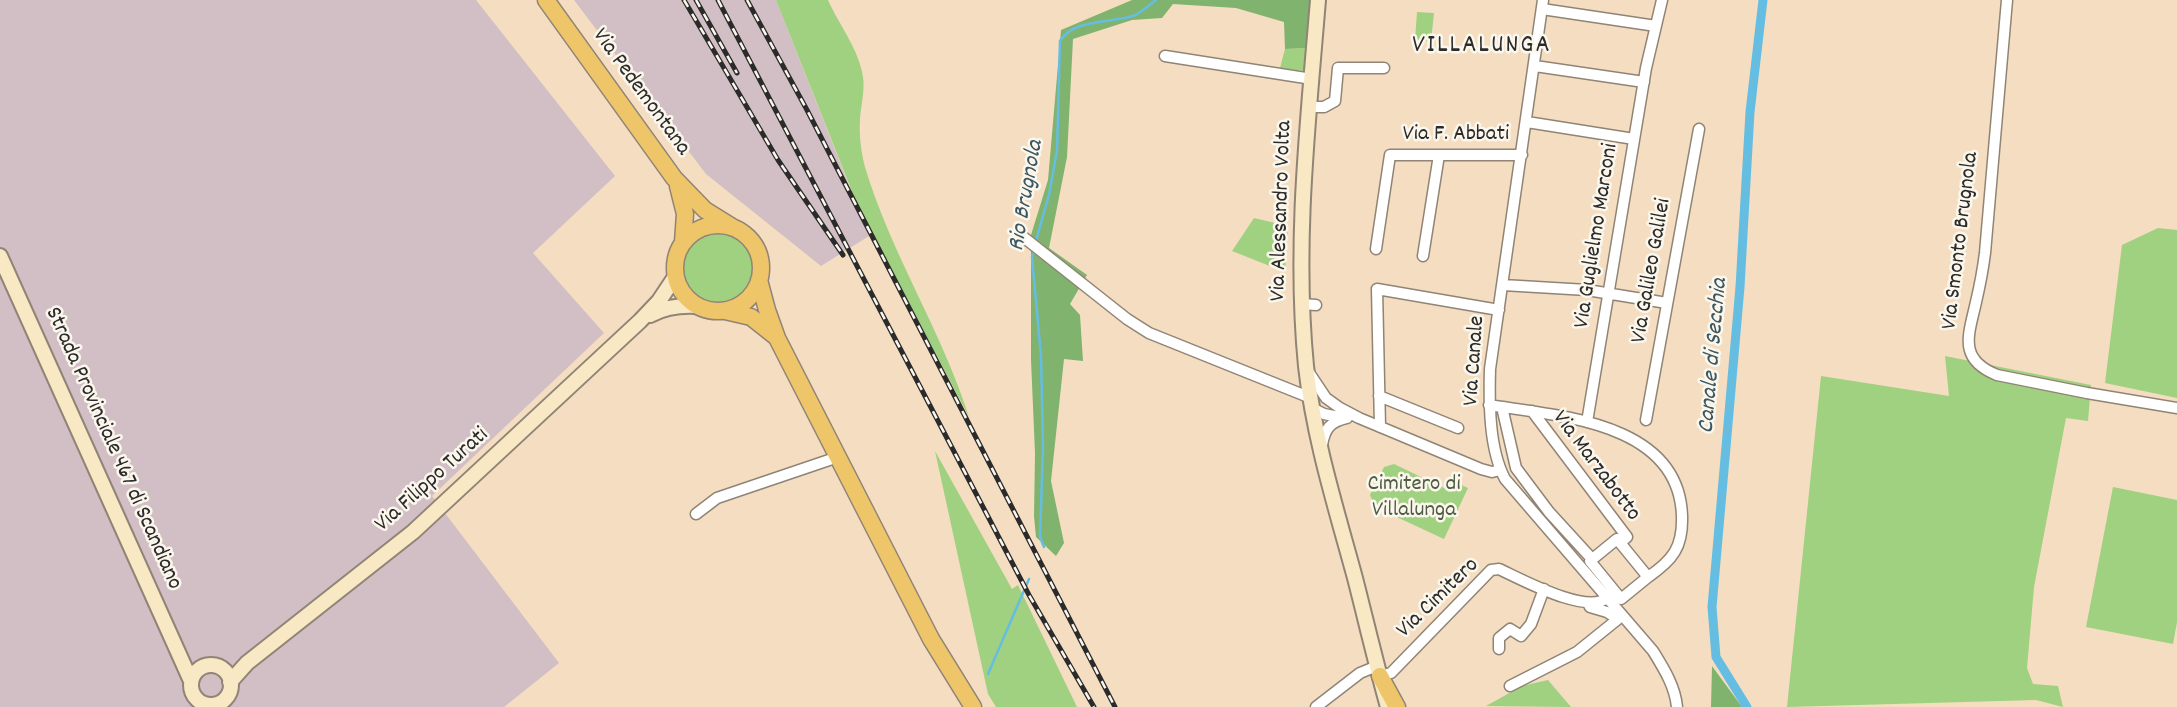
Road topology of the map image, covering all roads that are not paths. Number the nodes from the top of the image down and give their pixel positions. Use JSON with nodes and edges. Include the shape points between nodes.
{"nodes":[{"id":1,"x":546,"y":0,"type":"edge"},
{"id":2,"x":1318,"y":0,"type":"edge"},
{"id":3,"x":1661,"y":0,"type":"edge"},
{"id":4,"x":2007,"y":0,"type":"edge"},
{"id":5,"x":1543,"y":5,"type":"edge"},
{"id":6,"x":1656,"y":26,"type":"junction"},
{"id":7,"x":1165,"y":56,"type":"dead end"},
{"id":8,"x":1535,"y":66,"type":"junction"},
{"id":9,"x":1384,"y":68,"type":"dead end"},
{"id":10,"x":1312,"y":79,"type":"junction"},
{"id":11,"x":1644,"y":82,"type":"junction"},
{"id":12,"x":1310,"y":107,"type":"junction"},
{"id":13,"x":1527,"y":122,"type":"junction"},
{"id":14,"x":1699,"y":129,"type":"dead end"},
{"id":15,"x":1634,"y":139,"type":"junction"},
{"id":16,"x":1439,"y":155,"type":"junction"},
{"id":17,"x":1522,"y":155,"type":"junction"},
{"id":18,"x":674,"y":178,"type":"junction"},
{"id":19,"x":734,"y":228,"type":"junction"},
{"id":20,"x":1022,"y":236,"type":"dead end"},
{"id":21,"x":683,"y":242,"type":"junction"},
{"id":22,"x":1376,"y":249,"type":"dead end"},
{"id":23,"x":0,"y":256,"type":"edge"},
{"id":24,"x":1423,"y":256,"type":"dead end"},
{"id":25,"x":675,"y":277,"type":"junction"},
{"id":26,"x":760,"y":280,"type":"junction"},
{"id":27,"x":1503,"y":285,"type":"junction"},
{"id":28,"x":1609,"y":294,"type":"junction"},
{"id":29,"x":1667,"y":303,"type":"junction"},
{"id":30,"x":696,"y":306,"type":"junction"},
{"id":31,"x":1499,"y":310,"type":"junction"},
{"id":32,"x":724,"y":311,"type":"junction"},
{"id":33,"x":640,"y":321,"type":"junction"},
{"id":34,"x":777,"y":338,"type":"junction"},
{"id":35,"x":1307,"y":368,"type":"junction"},
{"id":36,"x":1379,"y":396,"type":"junction"},
{"id":37,"x":1311,"y":403,"type":"junction"},
{"id":38,"x":1489,"y":405,"type":"junction"},
{"id":39,"x":1502,"y":407,"type":"junction"},
{"id":40,"x":1340,"y":408,"type":"junction"},
{"id":41,"x":2177,"y":408,"type":"edge"},
{"id":42,"x":1532,"y":411,"type":"junction"},
{"id":43,"x":1347,"y":418,"type":"junction"},
{"id":44,"x":1359,"y":418,"type":"junction"},
{"id":45,"x":1646,"y":420,"type":"dead end"},
{"id":46,"x":1587,"y":422,"type":"junction"},
{"id":47,"x":1380,"y":427,"type":"junction"},
{"id":48,"x":1458,"y":428,"type":"dead end"},
{"id":49,"x":838,"y":457,"type":"junction"},
{"id":50,"x":1324,"y":470,"type":"junction"},
{"id":51,"x":1500,"y":470,"type":"junction"},
{"id":52,"x":696,"y":514,"type":"dead end"},
{"id":53,"x":1620,"y":543,"type":"junction"},
{"id":54,"x":1592,"y":567,"type":"junction"},
{"id":55,"x":1648,"y":577,"type":"junction"},
{"id":56,"x":1544,"y":589,"type":"junction"},
{"id":57,"x":1614,"y":600,"type":"junction"},
{"id":58,"x":1588,"y":603,"type":"junction"},
{"id":59,"x":1499,"y":649,"type":"dead end"},
{"id":60,"x":184,"y":661,"type":"junction"},
{"id":61,"x":202,"y":667,"type":"junction"},
{"id":62,"x":1378,"y":671,"type":"junction"},
{"id":63,"x":227,"y":676,"type":"junction"},
{"id":64,"x":191,"y":681,"type":"junction"},
{"id":65,"x":1510,"y":686,"type":"dead end"},
{"id":66,"x":214,"y":705,"type":"edge"},
{"id":67,"x":973,"y":707,"type":"edge"},
{"id":68,"x":1316,"y":707,"type":"edge"},
{"id":69,"x":1388,"y":707,"type":"edge"},
{"id":70,"x":1397,"y":707,"type":"edge"},
{"id":71,"x":1677,"y":707,"type":"edge"}],
"edges":[{"from":1,"to":18,"type":"main road","name":"Via Pedemontana"},
{"from":2,"to":10,"type":"main road","name":"Via Alessandro Volta"},
{"from":3,"to":6,"type":"street","name":"Via Guglielmo Marconi"},
{"from":4,"to":41,"type":"street","name":"Via Smonto Brugnola","via":[[1985,253],[1969,326],[1969,350],[1977,363],[1997,375]]},
{"from":5,"to":6,"type":"street"},
{"from":5,"to":8,"type":"street","name":"Via Canale"},
{"from":6,"to":11,"type":"street","name":"Via Guglielmo Marconi"},
{"from":7,"to":10,"type":"street"},
{"from":8,"to":11,"type":"street"},
{"from":8,"to":13,"type":"street","name":"Via Canale"},
{"from":9,"to":12,"type":"street","via":[[1338,68],[1335,102]]},
{"from":10,"to":12,"type":"main road","name":"Via Alessandro Volta"},
{"from":11,"to":15,"type":"street","name":"Via Guglielmo Marconi"},
{"from":12,"to":35,"type":"main road","name":"Via Alessandro Volta","via":[[1300,246],[1309,305]]},
{"from":13,"to":15,"type":"street"},
{"from":13,"to":17,"type":"street","name":"Via Canale"},
{"from":14,"to":29,"type":"street","name":"Via Galileo Galilei"},
{"from":15,"to":28,"type":"street","name":"Via Guglielmo Marconi"},
{"from":16,"to":17,"type":"street","name":"Via F. Abbati"},
{"from":16,"to":22,"type":"street","name":"Via F. Abbati","via":[[1390,155]]},
{"from":16,"to":24,"type":"street"},
{"from":17,"to":27,"type":"street","name":"Via Canale"},
{"from":18,"to":19,"type":"main road","via":[[705,210]]},
{"from":18,"to":21,"type":"main road","via":[[685,214]]},
{"from":19,"to":21,"type":"main road","via":[[706,226]]},
{"from":19,"to":26,"type":"main road","via":[[757,249]]},
{"from":20,"to":37,"type":"street","via":[[1149,333]]},
{"from":21,"to":25,"type":"main road","via":[[675,259]]},
{"from":23,"to":60,"type":"main road","name":"Strada Provinciale 467 di Scandiano"},
{"from":25,"to":30,"type":"main road"},
{"from":25,"to":33,"type":"main road"},
{"from":26,"to":32,"type":"main road","via":[[746,300]]},
{"from":26,"to":34,"type":"main road"},
{"from":27,"to":28,"type":"street"},
{"from":27,"to":31,"type":"street","name":"Via Canale"},
{"from":28,"to":29,"type":"street"},
{"from":28,"to":46,"type":"street","name":"Via Guglielmo Marconi"},
{"from":29,"to":45,"type":"street","name":"Via Galileo Galilei"},
{"from":30,"to":32,"type":"main road"},
{"from":30,"to":33,"type":"main road","via":[[662,309]]},
{"from":31,"to":36,"type":"street","via":[[1377,289]]},
{"from":31,"to":38,"type":"street","name":"Via Canale"},
{"from":32,"to":34,"type":"main road","via":[[751,317]]},
{"from":33,"to":63,"type":"main road","name":"Via Filippo Turati","via":[[413,532]]},
{"from":34,"to":49,"type":"main road"},
{"from":35,"to":37,"type":"main road","name":"Via Alessandro Volta"},
{"from":35,"to":40,"type":"street","via":[[1326,398]]},
{"from":36,"to":47,"type":"street"},
{"from":36,"to":48,"type":"street"},
{"from":37,"to":40,"type":"street"},
{"from":37,"to":43,"type":"street","via":[[1324,414]]},
{"from":37,"to":50,"type":"main road","name":"Via Alessandro Volta"},
{"from":38,"to":39,"type":"street"},
{"from":38,"to":51,"type":"street","name":"Via Canale"},
{"from":39,"to":42,"type":"street"},
{"from":39,"to":54,"type":"street","name":"Via Canale","via":[[1516,468]]},
{"from":40,"to":44,"type":"street"},
{"from":42,"to":46,"type":"street"},
{"from":42,"to":53,"type":"street","name":"Via Marzabotto","via":[[1627,537]]},
{"from":43,"to":44,"type":"street"},
{"from":43,"to":50,"type":"street","via":[[1324,431]]},
{"from":44,"to":47,"type":"street"},
{"from":46,"to":55,"type":"street","via":[[1618,431],[1651,450],[1676,483],[1682,501],[1679,547]]},
{"from":47,"to":51,"type":"street","via":[[1481,469]]},
{"from":49,"to":52,"type":"street","via":[[717,498]]},
{"from":49,"to":67,"type":"main road","via":[[936,648]]},
{"from":50,"to":62,"type":"main road","name":"Via Alessandro Volta"},
{"from":51,"to":54,"type":"street","name":"Via Canale","via":[[1541,523]]},
{"from":53,"to":54,"type":"street","via":[[1617,539]]},
{"from":53,"to":55,"type":"street"},
{"from":54,"to":57,"type":"street"},
{"from":55,"to":57,"type":"street"},
{"from":56,"to":58,"type":"street","name":"Via Cimitero"},
{"from":56,"to":59,"type":"street","via":[[1526,630],[1521,636],[1510,629],[1499,638]]},
{"from":56,"to":62,"type":"street","name":"Via Cimitero","via":[[1499,569],[1491,570],[1391,673]]},
{"from":57,"to":58,"type":"street"},
{"from":57,"to":71,"type":"street","via":[[1667,674]]},
{"from":58,"to":65,"type":"street","name":"Via Cimitero","via":[[1618,619],[1577,652]]},
{"from":60,"to":61,"type":"main road"},
{"from":60,"to":64,"type":"main road","name":"Strada Provinciale 467 di Scandiano"},
{"from":61,"to":63,"type":"main road","via":[[213,666]]},
{"from":61,"to":64,"type":"main road"},
{"from":62,"to":68,"type":"street","via":[[1360,673]]},
{"from":62,"to":69,"type":"main road","name":"Via Alessandro Volta"},
{"from":62,"to":70,"type":"main road"},
{"from":63,"to":66,"type":"main road","via":[[229,693]]},
{"from":64,"to":66,"type":"main road","via":[[196,698]]}]}
